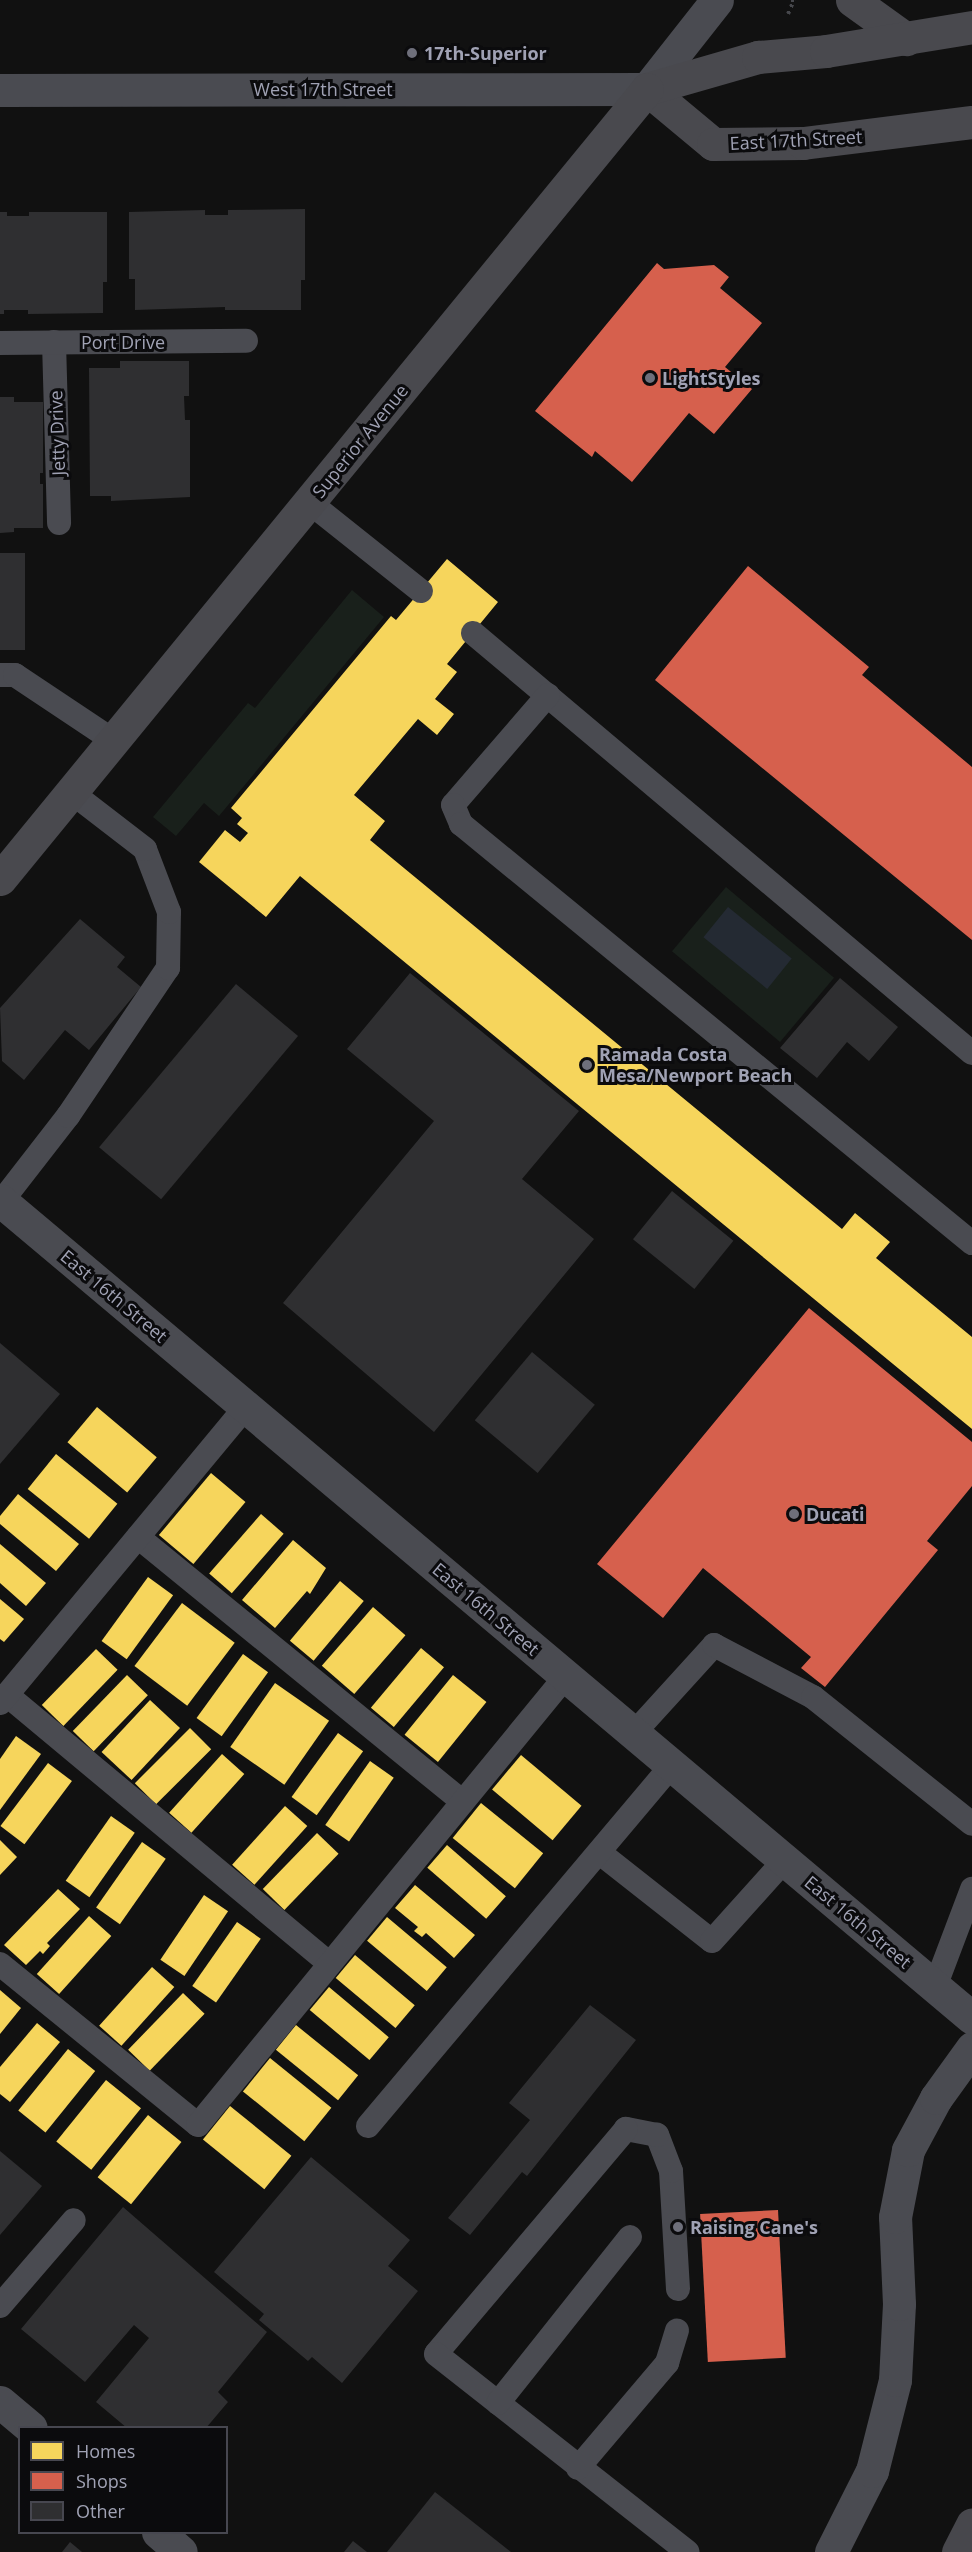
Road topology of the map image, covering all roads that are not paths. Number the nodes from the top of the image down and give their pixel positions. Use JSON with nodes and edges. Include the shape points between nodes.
{"nodes":[{"id":1,"x":717,"y":0,"type":"edge"},
{"id":2,"x":852,"y":0,"type":"edge"},
{"id":3,"x":972,"y":27,"type":"edge"},
{"id":4,"x":906,"y":39,"type":"junction"},
{"id":5,"x":647,"y":88,"type":"junction"},
{"id":6,"x":0,"y":90,"type":"edge"},
{"id":7,"x":972,"y":122,"type":"edge"},
{"id":8,"x":246,"y":341,"type":"dead end"},
{"id":9,"x":54,"y":342,"type":"junction"},
{"id":10,"x":0,"y":343,"type":"edge"},
{"id":11,"x":309,"y":502,"type":"junction"},
{"id":12,"x":59,"y":523,"type":"dead end"},
{"id":13,"x":420,"y":591,"type":"dead end"},
{"id":14,"x":473,"y":633,"type":"dead end"},
{"id":15,"x":0,"y":675,"type":"edge"},
{"id":16,"x":548,"y":695,"type":"junction"},
{"id":17,"x":114,"y":741,"type":"junction"},
{"id":18,"x":71,"y":792,"type":"junction"},
{"id":19,"x":0,"y":879,"type":"edge"},
{"id":20,"x":972,"y":1053,"type":"edge"},
{"id":21,"x":1,"y":1201,"type":"edge"},
{"id":22,"x":972,"y":1243,"type":"edge"},
{"id":23,"x":246,"y":1407,"type":"junction"},
{"id":24,"x":138,"y":1537,"type":"junction"},
{"id":25,"x":566,"y":1676,"type":"junction"},
{"id":26,"x":3,"y":1699,"type":"edge"},
{"id":27,"x":633,"y":1733,"type":"junction"},
{"id":28,"x":672,"y":1765,"type":"junction"},
{"id":29,"x":463,"y":1802,"type":"junction"},
{"id":30,"x":972,"y":1824,"type":"edge"},
{"id":31,"x":600,"y":1853,"type":"junction"},
{"id":32,"x":786,"y":1860,"type":"junction"},
{"id":33,"x":972,"y":1889,"type":"edge"},
{"id":34,"x":0,"y":1964,"type":"edge"},
{"id":35,"x":330,"y":1964,"type":"junction"},
{"id":36,"x":935,"y":1987,"type":"junction"},
{"id":37,"x":972,"y":2018,"type":"edge"},
{"id":38,"x":972,"y":2048,"type":"edge"},
{"id":39,"x":368,"y":2126,"type":"dead end"},
{"id":40,"x":74,"y":2220,"type":"dead end"},
{"id":41,"x":630,"y":2237,"type":"dead end"},
{"id":42,"x":678,"y":2289,"type":"dead end"},
{"id":43,"x":0,"y":2306,"type":"edge"},
{"id":44,"x":677,"y":2331,"type":"dead end"},
{"id":45,"x":0,"y":2402,"type":"edge"},
{"id":46,"x":498,"y":2403,"type":"junction"},
{"id":47,"x":30,"y":2426,"type":"edge"},
{"id":48,"x":578,"y":2468,"type":"junction"},
{"id":49,"x":972,"y":2524,"type":"edge"},
{"id":50,"x":688,"y":2552,"type":"edge"},
{"id":51,"x":831,"y":2552,"type":"edge"},
{"id":52,"x":958,"y":2552,"type":"edge"}],
"edges":[{"from":1,"to":5,"type":"street","name":"Superior Avenue"},
{"from":2,"to":4,"type":"main road"},
{"from":3,"to":4,"type":"main road"},
{"from":4,"to":5,"type":"main road","via":[[758,57]]},
{"from":5,"to":6,"type":"street","name":"West 17th Street"},
{"from":5,"to":7,"type":"main road","name":"East 17th Street","via":[[713,144],[803,143]]},
{"from":5,"to":11,"type":"main road","name":"Superior Avenue"},
{"from":8,"to":9,"type":"lane","name":"Port Drive"},
{"from":9,"to":10,"type":"lane","name":"Port Drive"},
{"from":9,"to":12,"type":"lane","name":"Jetty Drive"},
{"from":11,"to":13,"type":"lane"},
{"from":11,"to":17,"type":"main road","name":"Superior Avenue"},
{"from":14,"to":16,"type":"lane"},
{"from":15,"to":17,"type":"lane","via":[[15,675]]},
{"from":16,"to":20,"type":"lane"},
{"from":16,"to":22,"type":"lane","via":[[453,805],[460,824]]},
{"from":17,"to":18,"type":"main road","name":"Superior Avenue"},
{"from":18,"to":19,"type":"main road","name":"Superior Avenue"},
{"from":18,"to":21,"type":"lane","via":[[145,849],[169,912],[168,968],[68,1116]]},
{"from":21,"to":23,"type":"street","name":"East 16th Street"},
{"from":23,"to":24,"type":"lane"},
{"from":23,"to":25,"type":"street","name":"East 16th Street"},
{"from":24,"to":26,"type":"lane"},
{"from":24,"to":29,"type":"lane"},
{"from":25,"to":27,"type":"street","name":"East 16th Street"},
{"from":25,"to":29,"type":"lane"},
{"from":26,"to":35,"type":"lane"},
{"from":27,"to":28,"type":"street","name":"East 16th Street"},
{"from":27,"to":30,"type":"lane","via":[[714,1644],[813,1697]]},
{"from":28,"to":31,"type":"lane"},
{"from":28,"to":32,"type":"street","name":"East 16th Street"},
{"from":29,"to":35,"type":"lane"},
{"from":31,"to":32,"type":"lane","via":[[712,1941]]},
{"from":31,"to":39,"type":"lane"},
{"from":32,"to":36,"type":"street","name":"East 16th Street"},
{"from":33,"to":36,"type":"lane"},
{"from":34,"to":35,"type":"lane","via":[[198,2125]]},
{"from":36,"to":37,"type":"street","name":"East 16th Street"},
{"from":38,"to":51,"type":"street","via":[[936,2098],[908,2150],[895,2217],[899,2304],[895,2380],[872,2471]]},
{"from":40,"to":43,"type":"lane"},
{"from":41,"to":46,"type":"lane"},
{"from":42,"to":46,"type":"lane","via":[[671,2171],[657,2135],[626,2129],[436,2354]]},
{"from":44,"to":48,"type":"lane","via":[[667,2363]]},
{"from":45,"to":47,"type":"street"},
{"from":46,"to":48,"type":"lane"},
{"from":48,"to":50,"type":"lane"},
{"from":49,"to":52,"type":"highway"}]}
